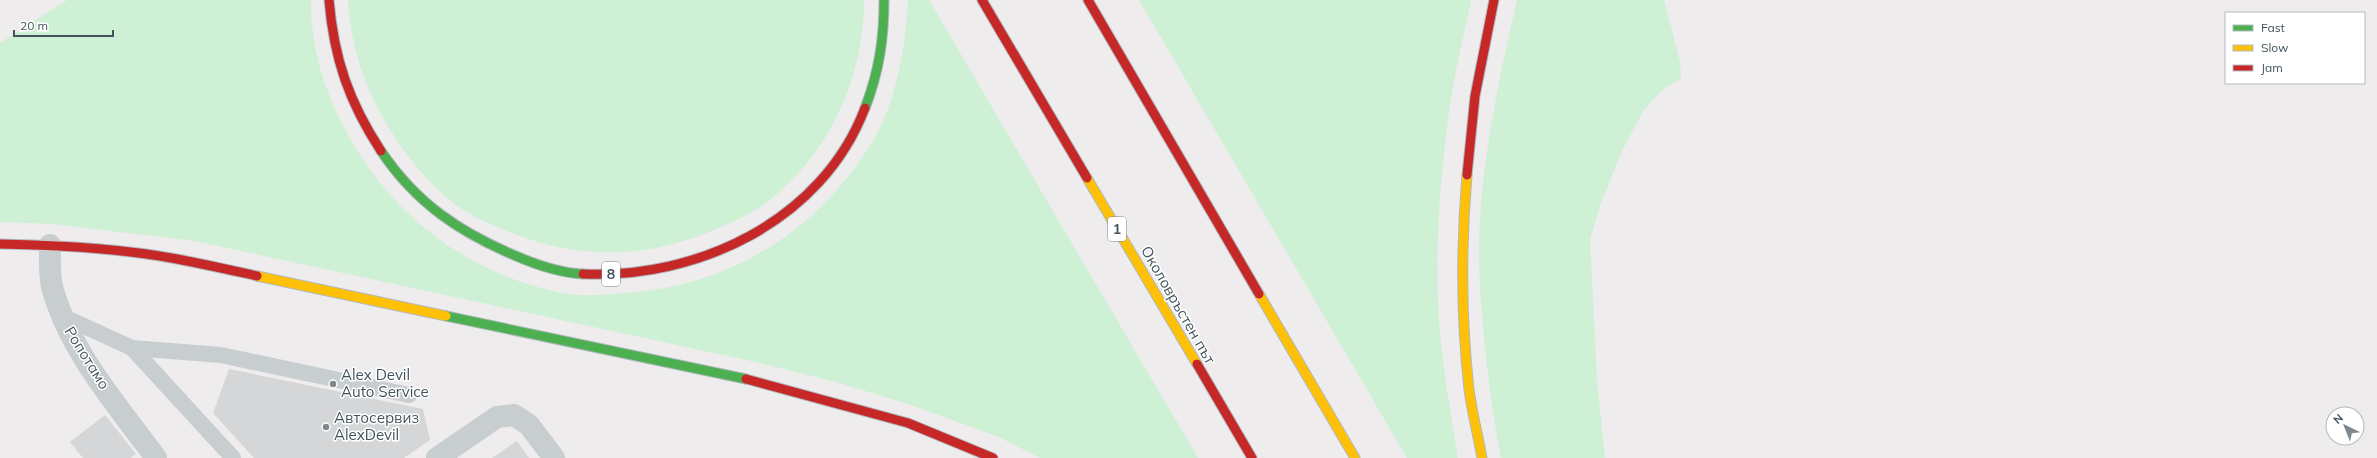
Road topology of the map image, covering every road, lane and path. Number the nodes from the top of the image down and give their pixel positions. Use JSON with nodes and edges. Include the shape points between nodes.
{"nodes":[{"id":1,"x":329,"y":0,"type":"edge"},
{"id":2,"x":884,"y":0,"type":"edge"},
{"id":3,"x":982,"y":0,"type":"edge"},
{"id":4,"x":1088,"y":0,"type":"edge"},
{"id":5,"x":1494,"y":0,"type":"edge"},
{"id":6,"x":0,"y":244,"type":"edge"},
{"id":7,"x":50,"y":245,"type":"junction"},
{"id":8,"x":62,"y":316,"type":"junction"},
{"id":9,"x":132,"y":348,"type":"junction"},
{"id":10,"x":409,"y":395,"type":"dead end"},
{"id":11,"x":982,"y":455,"type":"edge"},
{"id":12,"x":156,"y":458,"type":"edge"},
{"id":13,"x":233,"y":458,"type":"edge"},
{"id":14,"x":437,"y":458,"type":"edge"},
{"id":15,"x":554,"y":458,"type":"edge"},
{"id":16,"x":1252,"y":458,"type":"edge"},
{"id":17,"x":1355,"y":458,"type":"edge"},
{"id":18,"x":1482,"y":458,"type":"edge"}],
"edges":[{"from":1,"to":2,"type":"highway","number":"8","via":[[340,70],[356,107],[386,156],[420,197],[452,225],[489,245],[531,262],[569,273],[612,274],[664,268],[707,256],[770,226],[813,190],[850,142],[870,98],[880,60]]},
{"from":3,"to":16,"type":"highway","name":"Околовръстен път","number":"1"},
{"from":4,"to":17,"type":"highway"},
{"from":5,"to":18,"type":"highway","via":[[1470,128],[1463,221],[1463,299],[1470,391]]},
{"from":6,"to":7,"type":"highway"},
{"from":7,"to":8,"type":"street","name":"Ропотамо","via":[[52,286]]},
{"from":7,"to":11,"type":"highway","via":[[112,249],[176,259],[759,382],[921,428]]},
{"from":8,"to":9,"type":"lane"},
{"from":8,"to":12,"type":"street","name":"Ропотамо","via":[[81,354]]},
{"from":9,"to":10,"type":"lane","via":[[221,354]]},
{"from":9,"to":13,"type":"lane"},
{"from":14,"to":15,"type":"street","via":[[497,417],[514,415],[529,425]]}]}
